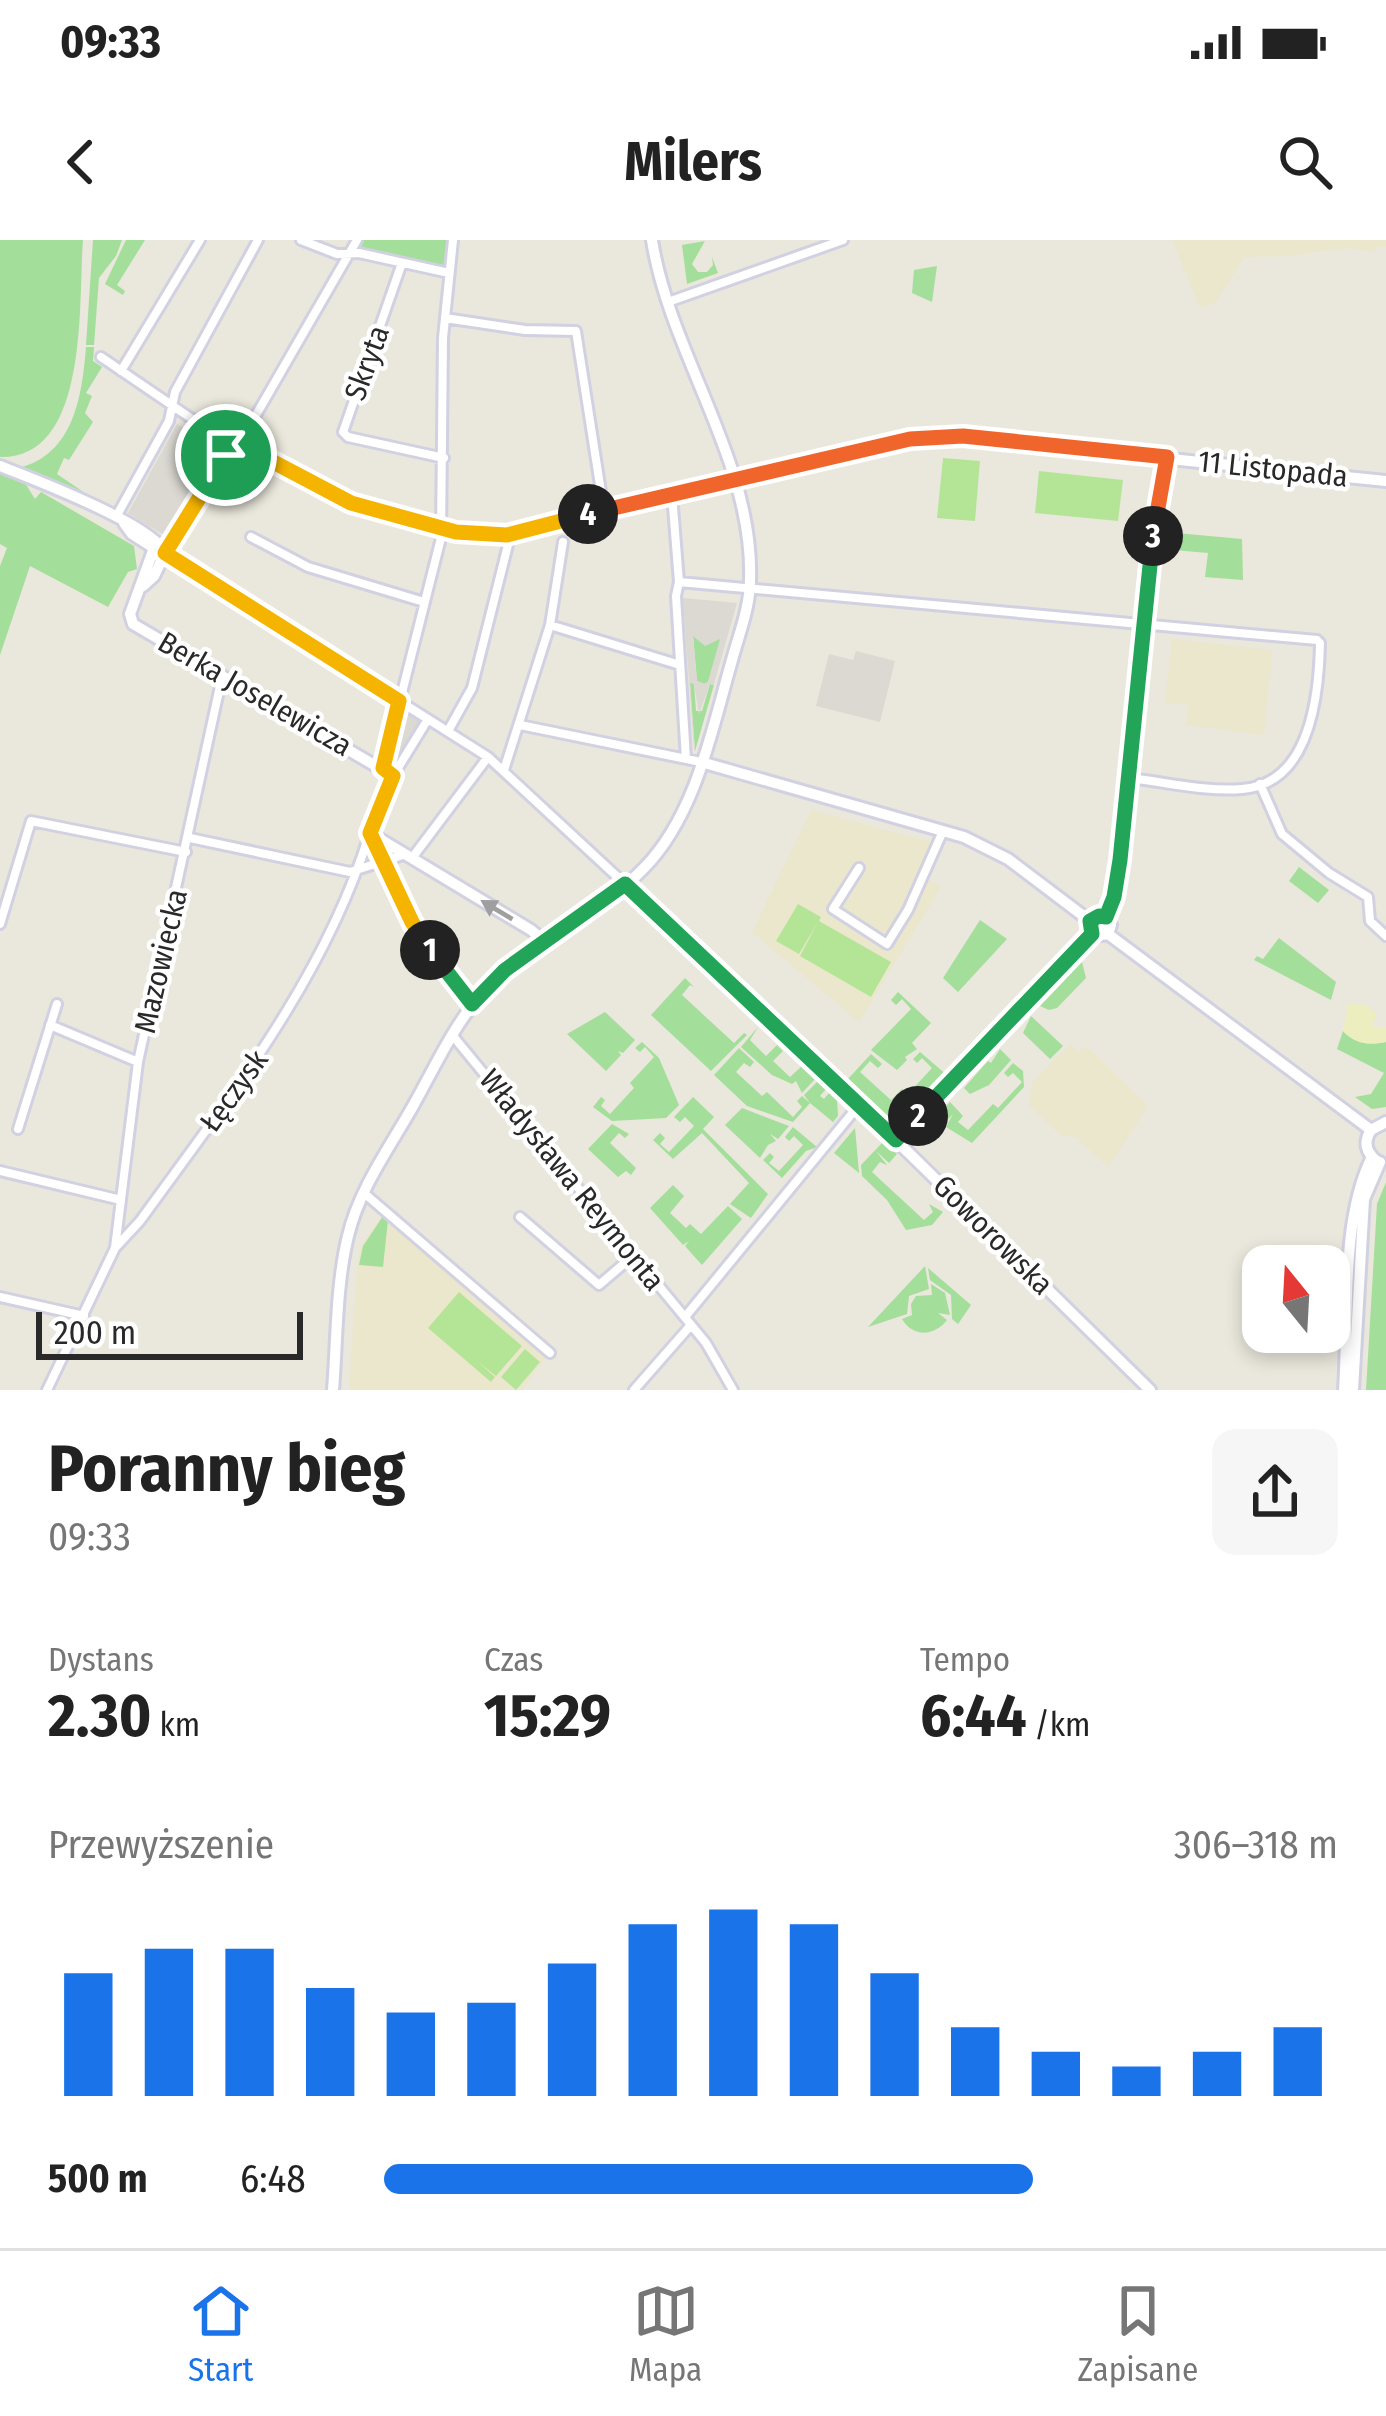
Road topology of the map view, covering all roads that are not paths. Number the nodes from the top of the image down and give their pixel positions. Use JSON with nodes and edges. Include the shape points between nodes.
{"nodes":[{"id":1,"x":200,"y":240,"type":"edge"},
{"id":2,"x":258,"y":240,"type":"edge"},
{"id":3,"x":301,"y":240,"type":"edge"},
{"id":4,"x":357,"y":240,"type":"edge"},
{"id":5,"x":453,"y":240,"type":"edge"},
{"id":6,"x":652,"y":240,"type":"edge"},
{"id":7,"x":843,"y":240,"type":"edge"},
{"id":8,"x":348,"y":255,"type":"junction"},
{"id":9,"x":402,"y":262,"type":"junction"},
{"id":10,"x":449,"y":273,"type":"junction"},
{"id":11,"x":667,"y":303,"type":"junction"},
{"id":12,"x":445,"y":318,"type":"junction"},
{"id":13,"x":101,"y":357,"type":"dead end"},
{"id":14,"x":121,"y":371,"type":"junction"},
{"id":15,"x":172,"y":405,"type":"junction"},
{"id":16,"x":242,"y":437,"type":"junction"},
{"id":17,"x":226,"y":455,"type":"junction"},
{"id":18,"x":1167,"y":457,"type":"junction"},
{"id":19,"x":443,"y":458,"type":"junction"},
{"id":20,"x":0,"y":466,"type":"edge"},
{"id":21,"x":1386,"y":481,"type":"edge"},
{"id":22,"x":734,"y":482,"type":"junction"},
{"id":23,"x":668,"y":496,"type":"junction"},
{"id":24,"x":604,"y":511,"type":"junction"},
{"id":25,"x":120,"y":521,"type":"junction"},
{"id":26,"x":441,"y":529,"type":"junction"},
{"id":27,"x":511,"y":533,"type":"junction"},
{"id":28,"x":251,"y":537,"type":"dead end"},
{"id":29,"x":563,"y":542,"type":"dead end"},
{"id":30,"x":159,"y":550,"type":"junction"},
{"id":31,"x":679,"y":582,"type":"junction"},
{"id":32,"x":750,"y":590,"type":"junction"},
{"id":33,"x":424,"y":602,"type":"junction"},
{"id":34,"x":550,"y":625,"type":"junction"},
{"id":35,"x":1143,"y":626,"type":"junction"},
{"id":36,"x":680,"y":664,"type":"junction"},
{"id":37,"x":222,"y":677,"type":"junction"},
{"id":38,"x":399,"y":701,"type":"junction"},
{"id":39,"x":428,"y":719,"type":"junction"},
{"id":40,"x":520,"y":725,"type":"junction"},
{"id":41,"x":448,"y":731,"type":"junction"},
{"id":42,"x":488,"y":758,"type":"junction"},
{"id":43,"x":686,"y":759,"type":"junction"},
{"id":44,"x":701,"y":762,"type":"junction"},
{"id":45,"x":504,"y":770,"type":"junction"},
{"id":46,"x":388,"y":772,"type":"junction"},
{"id":47,"x":1129,"y":778,"type":"junction"},
{"id":48,"x":1260,"y":784,"type":"junction"},
{"id":49,"x":944,"y":830,"type":"junction"},
{"id":50,"x":370,"y":833,"type":"junction"},
{"id":51,"x":190,"y":838,"type":"junction"},
{"id":52,"x":186,"y":852,"type":"junction"},
{"id":53,"x":407,"y":857,"type":"junction"},
{"id":54,"x":384,"y":863,"type":"junction"},
{"id":55,"x":859,"y":868,"type":"dead end"},
{"id":56,"x":643,"y":869,"type":"junction"},
{"id":57,"x":358,"y":871,"type":"junction"},
{"id":58,"x":625,"y":884,"type":"junction"},
{"id":59,"x":642,"y":902,"type":"junction"},
{"id":60,"x":1106,"y":917,"type":"junction"},
{"id":61,"x":0,"y":924,"type":"edge"},
{"id":62,"x":1091,"y":928,"type":"junction"},
{"id":63,"x":1108,"y":934,"type":"junction"},
{"id":64,"x":1386,"y":936,"type":"edge"},
{"id":65,"x":544,"y":941,"type":"junction"},
{"id":66,"x":57,"y":1004,"type":"dead end"},
{"id":67,"x":472,"y":1004,"type":"junction"},
{"id":68,"x":50,"y":1025,"type":"junction"},
{"id":69,"x":453,"y":1036,"type":"junction"},
{"id":70,"x":139,"y":1061,"type":"junction"},
{"id":71,"x":859,"y":1105,"type":"junction"},
{"id":72,"x":1386,"y":1122,"type":"edge"},
{"id":73,"x":18,"y":1129,"type":"dead end"},
{"id":74,"x":1371,"y":1130,"type":"junction"},
{"id":75,"x":896,"y":1140,"type":"junction"},
{"id":76,"x":1379,"y":1161,"type":"edge"},
{"id":77,"x":0,"y":1171,"type":"edge"},
{"id":78,"x":364,"y":1193,"type":"junction"},
{"id":79,"x":121,"y":1200,"type":"junction"},
{"id":80,"x":520,"y":1217,"type":"dead end"},
{"id":81,"x":115,"y":1248,"type":"junction"},
{"id":82,"x":634,"y":1255,"type":"junction"},
{"id":83,"x":0,"y":1297,"type":"edge"},
{"id":84,"x":84,"y":1316,"type":"junction"},
{"id":85,"x":688,"y":1321,"type":"junction"},
{"id":86,"x":550,"y":1353,"type":"dead end"},
{"id":87,"x":47,"y":1390,"type":"edge"},
{"id":88,"x":333,"y":1390,"type":"edge"},
{"id":89,"x":634,"y":1390,"type":"edge"},
{"id":90,"x":733,"y":1390,"type":"edge"},
{"id":91,"x":1150,"y":1390,"type":"edge"},
{"id":92,"x":1344,"y":1390,"type":"edge"},
{"id":93,"x":1353,"y":1390,"type":"edge"}],
"edges":[{"from":1,"to":14,"type":"street"},
{"from":2,"to":15,"type":"street"},
{"from":3,"to":8,"type":"street"},
{"from":4,"to":8,"type":"street"},
{"from":5,"to":10,"type":"street"},
{"from":6,"to":11,"type":"street"},
{"from":7,"to":11,"type":"street"},
{"from":8,"to":9,"type":"street"},
{"from":8,"to":16,"type":"street"},
{"from":9,"to":10,"type":"street"},
{"from":9,"to":19,"type":"street","name":"Skryta","via":[[343,432]]},
{"from":10,"to":12,"type":"street"},
{"from":11,"to":22,"type":"street"},
{"from":12,"to":19,"type":"street"},
{"from":12,"to":24,"type":"street","via":[[577,331]]},
{"from":13,"to":14,"type":"street"},
{"from":14,"to":15,"type":"street"},
{"from":15,"to":17,"type":"street","via":[[223,440]]},
{"from":15,"to":25,"type":"street"},
{"from":16,"to":17,"type":"street"},
{"from":16,"to":26,"type":"street","via":[[245,447],[338,498]]},
{"from":17,"to":30,"type":"street"},
{"from":18,"to":21,"type":"street","name":"11 Listopada"},
{"from":18,"to":22,"type":"street","name":"11 Listopada","via":[[937,436]]},
{"from":18,"to":35,"type":"street"},
{"from":19,"to":26,"type":"street"},
{"from":20,"to":25,"type":"street"},
{"from":22,"to":23,"type":"street"},
{"from":22,"to":32,"type":"street"},
{"from":23,"to":24,"type":"street"},
{"from":23,"to":31,"type":"street"},
{"from":24,"to":27,"type":"street"},
{"from":25,"to":30,"type":"street","via":[[159,540]]},
{"from":26,"to":27,"type":"street"},
{"from":26,"to":33,"type":"street"},
{"from":27,"to":41,"type":"street","via":[[472,688]]},
{"from":28,"to":33,"type":"street","via":[[308,567]]},
{"from":29,"to":34,"type":"street"},
{"from":30,"to":37,"type":"street","name":"Berka Joselewicza","via":[[130,618]]},
{"from":30,"to":38,"type":"street"},
{"from":31,"to":32,"type":"street"},
{"from":31,"to":36,"type":"street"},
{"from":32,"to":35,"type":"street"},
{"from":32,"to":44,"type":"street"},
{"from":33,"to":38,"type":"street"},
{"from":34,"to":36,"type":"street"},
{"from":34,"to":40,"type":"street"},
{"from":35,"to":47,"type":"street"},
{"from":35,"to":48,"type":"street","via":[[1317,640],[1306,737]]},
{"from":36,"to":43,"type":"street"},
{"from":37,"to":46,"type":"street","name":"Berka Joselewicza"},
{"from":37,"to":51,"type":"street","name":"Mazowiecka"},
{"from":38,"to":39,"type":"street"},
{"from":38,"to":46,"type":"street"},
{"from":39,"to":41,"type":"street"},
{"from":39,"to":46,"type":"street"},
{"from":40,"to":43,"type":"street"},
{"from":40,"to":45,"type":"street"},
{"from":41,"to":42,"type":"street"},
{"from":42,"to":45,"type":"street"},
{"from":42,"to":53,"type":"street"},
{"from":43,"to":44,"type":"street"},
{"from":44,"to":49,"type":"street"},
{"from":44,"to":56,"type":"street","via":[[673,828]]},
{"from":45,"to":58,"type":"street"},
{"from":46,"to":50,"type":"street","name":"Łęczysk"},
{"from":47,"to":48,"type":"street"},
{"from":47,"to":60,"type":"street"},
{"from":48,"to":64,"type":"street","via":[[1278,829],[1368,896],[1372,926]]},
{"from":49,"to":55,"type":"street","via":[[887,944],[833,909]]},
{"from":49,"to":62,"type":"street","via":[[1008,859]]},
{"from":50,"to":53,"type":"street"},
{"from":50,"to":54,"type":"street"},
{"from":50,"to":57,"type":"street","name":"Łęczysk"},
{"from":51,"to":52,"type":"street","name":"Mazowiecka"},
{"from":51,"to":57,"type":"street"},
{"from":52,"to":61,"type":"street","via":[[31,821]]},
{"from":52,"to":70,"type":"street","name":"Mazowiecka"},
{"from":53,"to":54,"type":"street"},
{"from":65,"to":53,"type":"street","one_way":true},
{"from":54,"to":57,"type":"street"},
{"from":54,"to":67,"type":"street","via":[[420,937]]},
{"from":56,"to":58,"type":"street"},
{"from":56,"to":59,"type":"street"},
{"from":57,"to":81,"type":"street","name":"Łęczysk","via":[[274,1035]]},
{"from":58,"to":59,"type":"street","name":"Goworowska"},
{"from":58,"to":65,"type":"street"},
{"from":59,"to":71,"type":"street","name":"Goworowska"},
{"from":60,"to":62,"type":"street"},
{"from":60,"to":63,"type":"street"},
{"from":62,"to":63,"type":"street","via":[[1100,938]]},
{"from":62,"to":75,"type":"street"},
{"from":63,"to":74,"type":"street"},
{"from":65,"to":67,"type":"street"},
{"from":66,"to":68,"type":"street"},
{"from":67,"to":69,"type":"street"},
{"from":68,"to":70,"type":"street"},
{"from":68,"to":73,"type":"street"},
{"from":69,"to":78,"type":"street"},
{"from":69,"to":82,"type":"street","name":"Władysława Reymonta"},
{"from":70,"to":79,"type":"street","name":"Mazowiecka"},
{"from":71,"to":75,"type":"street","name":"Goworowska"},
{"from":71,"to":85,"type":"street"},
{"from":72,"to":74,"type":"street"},
{"from":74,"to":76,"type":"street","via":[[1366,1140]]},
{"from":75,"to":91,"type":"street","name":"Goworowska"},
{"from":76,"to":92,"type":"street","via":[[1362,1178],[1353,1231]]},
{"from":76,"to":93,"type":"street","via":[[1364,1199]]},
{"from":77,"to":79,"type":"street"},
{"from":78,"to":86,"type":"street"},
{"from":78,"to":88,"type":"street","via":[[344,1253]]},
{"from":79,"to":81,"type":"street","name":"Mazowiecka"},
{"from":80,"to":82,"type":"street","via":[[599,1285]]},
{"from":81,"to":84,"type":"street","name":"Łęczysk"},
{"from":82,"to":85,"type":"street","name":"Władysława Reymonta"},
{"from":83,"to":84,"type":"street"},
{"from":84,"to":87,"type":"street","name":"Łęczysk"},
{"from":85,"to":89,"type":"street"},
{"from":85,"to":90,"type":"street","name":"Władysława Reymonta"}]}
